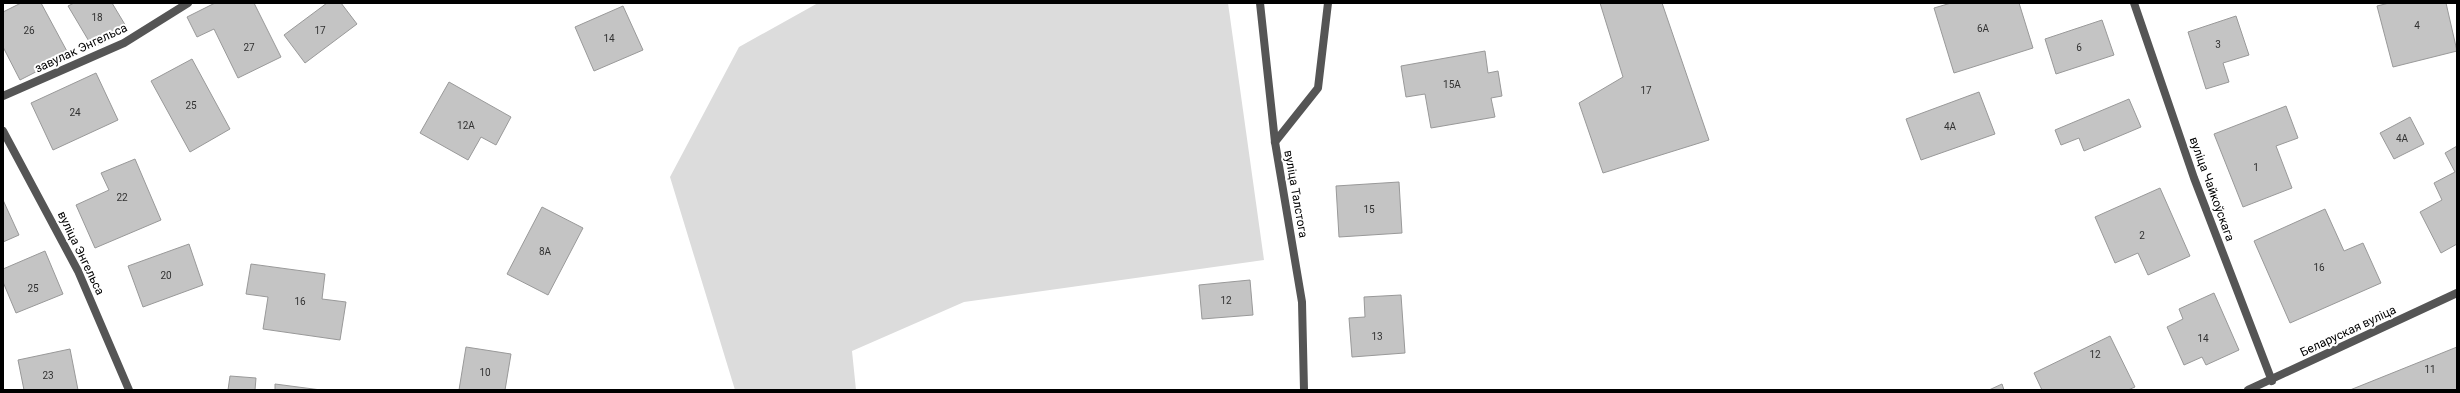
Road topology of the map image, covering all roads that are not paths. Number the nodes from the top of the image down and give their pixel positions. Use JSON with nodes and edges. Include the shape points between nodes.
{"nodes":[{"id":1,"x":188,"y":3,"type":"edge"},
{"id":2,"x":1260,"y":3,"type":"edge"},
{"id":3,"x":1328,"y":3,"type":"edge"},
{"id":4,"x":2134,"y":3,"type":"edge"},
{"id":5,"x":3,"y":96,"type":"edge"},
{"id":6,"x":3,"y":131,"type":"edge"},
{"id":7,"x":1275,"y":142,"type":"junction"},
{"id":8,"x":2457,"y":293,"type":"edge"},
{"id":9,"x":2272,"y":381,"type":"junction"},
{"id":10,"x":129,"y":390,"type":"edge"},
{"id":11,"x":1304,"y":390,"type":"edge"},
{"id":12,"x":2248,"y":390,"type":"edge"}],
"edges":[{"from":1,"to":5,"type":"street","name":"завулак Энгельса","via":[[124,43]]},
{"from":2,"to":7,"type":"street","name":"вуліца Талстога"},
{"from":3,"to":7,"type":"street","via":[[1318,88]]},
{"from":4,"to":9,"type":"street","name":"вуліца Чайкоўскага","via":[[2194,178]]},
{"from":6,"to":10,"type":"street","name":"вуліца Энгельса","via":[[78,271]]},
{"from":7,"to":11,"type":"street","name":"вуліца Талстога","via":[[1302,302]]},
{"from":8,"to":9,"type":"street","name":"Беларуская вуліца"},
{"from":9,"to":12,"type":"street","name":"Беларуская вуліца"}]}
